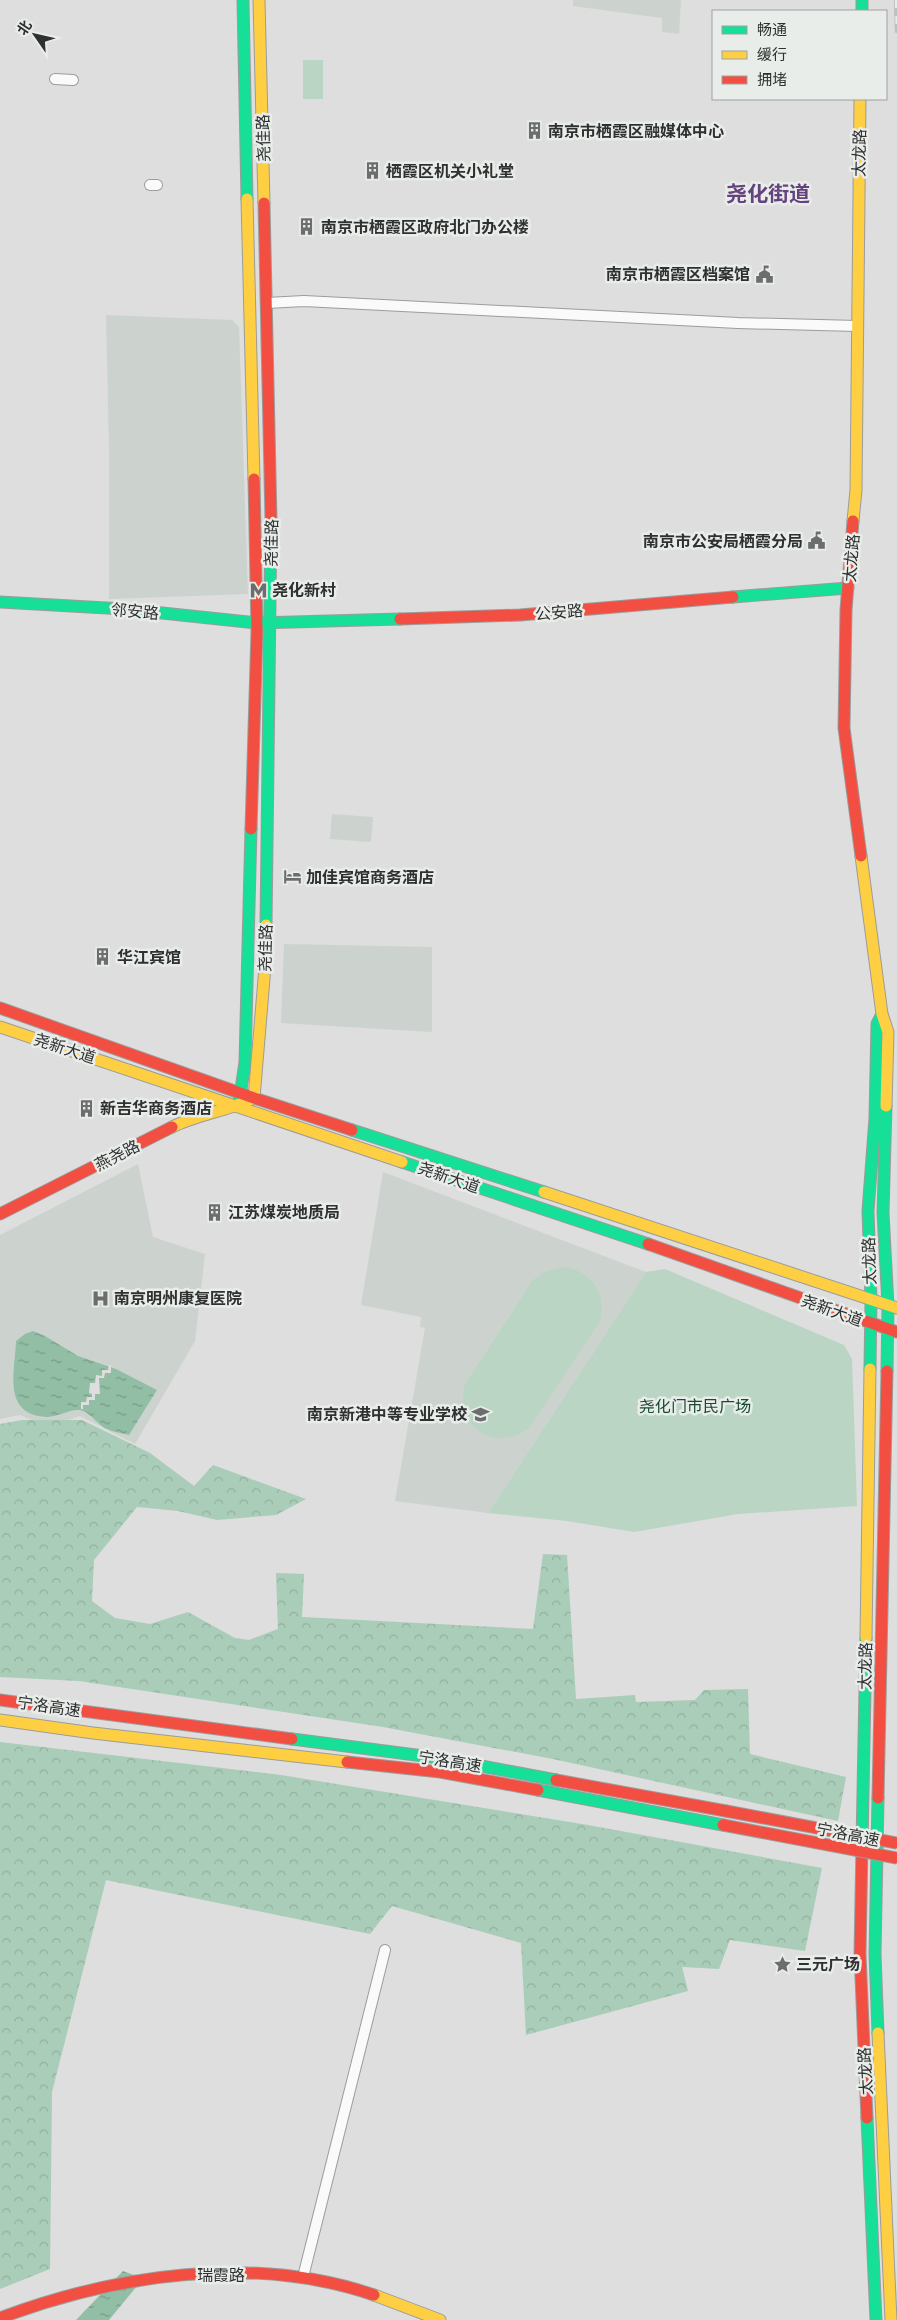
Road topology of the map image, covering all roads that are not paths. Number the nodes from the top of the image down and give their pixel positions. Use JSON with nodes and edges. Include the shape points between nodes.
{"nodes":[{"id":1,"x":243,"y":0,"type":"edge"},
{"id":2,"x":259,"y":0,"type":"edge"},
{"id":3,"x":55,"y":79,"type":"dead end"},
{"id":4,"x":73,"y":80,"type":"dead end"},
{"id":5,"x":860,"y":100,"type":"edge"},
{"id":6,"x":267,"y":303,"type":"junction"},
{"id":7,"x":857,"y":326,"type":"junction"},
{"id":8,"x":848,"y":588,"type":"junction"},
{"id":9,"x":0,"y":602,"type":"edge"},
{"id":10,"x":257,"y":623,"type":"junction"},
{"id":11,"x":270,"y":623,"type":"junction"},
{"id":12,"x":0,"y":1008,"type":"edge"},
{"id":13,"x":882,"y":1014,"type":"junction"},
{"id":14,"x":0,"y":1027,"type":"edge"},
{"id":15,"x":242,"y":1093,"type":"junction"},
{"id":16,"x":254,"y":1098,"type":"junction"},
{"id":17,"x":238,"y":1106,"type":"junction"},
{"id":18,"x":0,"y":1214,"type":"edge"},
{"id":19,"x":871,"y":1299,"type":"junction"},
{"id":20,"x":893,"y":1307,"type":"edge"},
{"id":21,"x":870,"y":1324,"type":"junction"},
{"id":22,"x":892,"y":1330,"type":"edge"},
{"id":23,"x":0,"y":1700,"type":"edge"},
{"id":24,"x":0,"y":1720,"type":"edge"},
{"id":25,"x":0,"y":1728,"type":"edge"},
{"id":26,"x":93,"y":1733,"type":"junction"},
{"id":27,"x":897,"y":1843,"type":"edge"},
{"id":28,"x":897,"y":1858,"type":"edge"},
{"id":29,"x":385,"y":1950,"type":"dead end"},
{"id":30,"x":303,"y":2277,"type":"junction"},
{"id":31,"x":0,"y":2318,"type":"edge"},
{"id":32,"x":440,"y":2320,"type":"edge"},
{"id":33,"x":876,"y":2320,"type":"edge"},
{"id":34,"x":891,"y":2320,"type":"edge"}],
"edges":[{"from":1,"to":10,"type":"main road","name":"尧佳路"},
{"from":2,"to":6,"type":"main road","name":"尧佳路"},
{"from":3,"to":4,"type":"street"},
{"from":5,"to":7,"type":"main road","name":"太龙路"},
{"from":6,"to":7,"type":"street","via":[[304,301],[708,322]]},
{"from":6,"to":11,"type":"main road","name":"尧佳路"},
{"from":7,"to":8,"type":"main road","name":"太龙路","via":[[856,490]]},
{"from":8,"to":11,"type":"main road","name":"公安路","via":[[520,616]]},
{"from":8,"to":13,"type":"main road","name":"太龙路","via":[[844,728]]},
{"from":9,"to":10,"type":"main road","name":"邻安路","via":[[124,609]]},
{"from":10,"to":11,"type":"main road","name":"邻安路"},
{"from":10,"to":15,"type":"main road","name":"尧佳路"},
{"from":11,"to":16,"type":"main road","name":"尧佳路","via":[[265,966]]},
{"from":12,"to":15,"type":"main road","name":"尧新大道"},
{"from":13,"to":19,"type":"main road","name":"太龙路","via":[[877,1024],[875,1118],[868,1211]]},
{"from":13,"to":20,"type":"main road","name":"太龙路","via":[[888,1032],[883,1213]]},
{"from":14,"to":17,"type":"main road","name":"尧新大道"},
{"from":15,"to":16,"type":"main road","name":"尧新大道"},
{"from":15,"to":17,"type":"main road","name":"尧佳路"},
{"from":16,"to":17,"type":"main road"},
{"from":16,"to":19,"type":"main road","name":"尧新大道"},
{"from":17,"to":18,"type":"main road","name":"燕尧路","via":[[188,1119]]},
{"from":17,"to":21,"type":"main road","name":"尧新大道","via":[[666,1250]]},
{"from":19,"to":20,"type":"main road","name":"尧新大道"},
{"from":19,"to":21,"type":"main road","name":"太龙路"},
{"from":20,"to":22,"type":"main road","name":"太龙路"},
{"from":21,"to":22,"type":"main road","name":"尧新大道"},
{"from":21,"to":33,"type":"main road","name":"太龙路","via":[[860,1954]]},
{"from":22,"to":34,"type":"main road","name":"太龙路","via":[[875,1954]]},
{"from":23,"to":27,"type":"main road","name":"宁洛高速","bridge":true,"via":[[439,1758]]},
{"from":24,"to":26,"type":"main road","name":"宁洛高速"},
{"from":25,"to":26,"type":"main road"},
{"from":26,"to":28,"type":"main road","name":"宁洛高速","bridge":true,"via":[[440,1772]]},
{"from":29,"to":30,"type":"street"},
{"from":30,"to":31,"type":"main road","name":"瑞霞路","via":[[226,2274],[153,2278],[48,2302]]},
{"from":30,"to":32,"type":"main road","name":"瑞霞路","via":[[388,2301]]}]}
